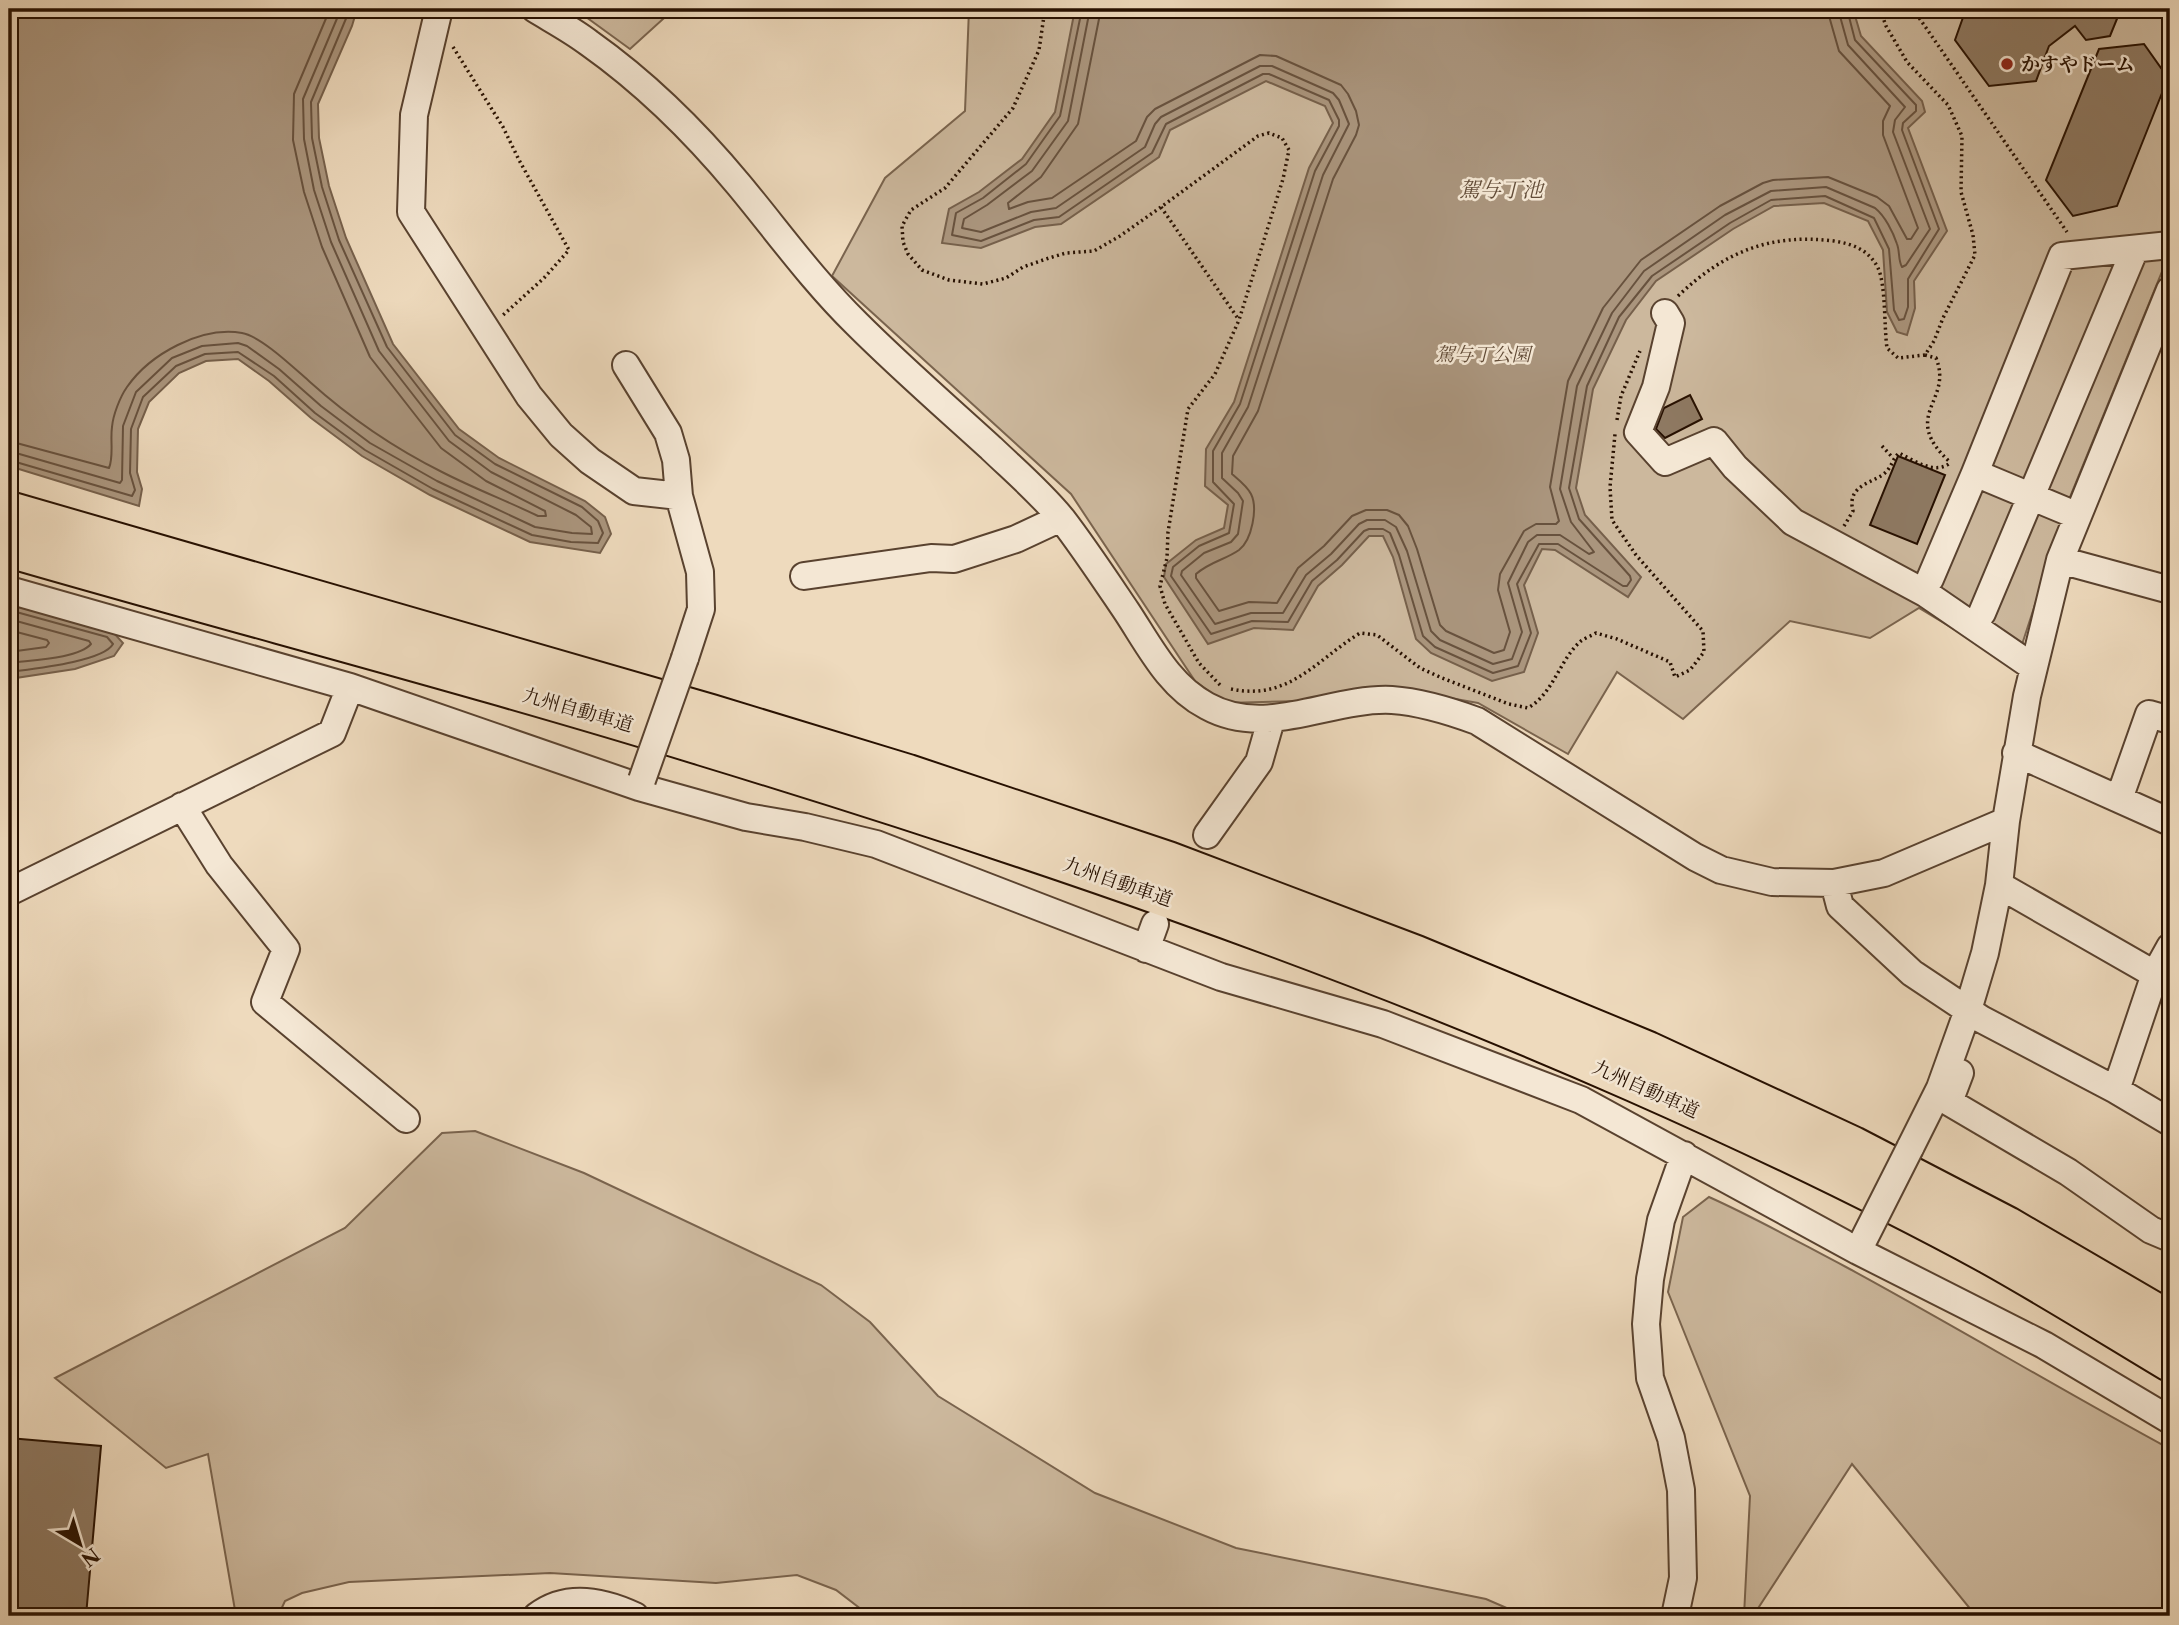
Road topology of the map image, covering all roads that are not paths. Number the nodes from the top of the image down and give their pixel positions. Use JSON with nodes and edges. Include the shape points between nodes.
{"nodes":[{"id":1,"x":536,"y":9,"type":"edge"},
{"id":2,"x":438,"y":17,"type":"edge"},
{"id":3,"x":2170,"y":245,"type":"edge"},
{"id":4,"x":2135,"y":249,"type":"junction"},
{"id":5,"x":2170,"y":290,"type":"edge"},
{"id":6,"x":1665,"y":313,"type":"road end"},
{"id":7,"x":626,"y":365,"type":"dead end"},
{"id":8,"x":1975,"y":474,"type":"junction"},
{"id":9,"x":679,"y":496,"type":"junction"},
{"id":10,"x":2031,"y":496,"type":"junction"},
{"id":11,"x":9,"y":511,"type":"edge"},
{"id":12,"x":2078,"y":516,"type":"junction"},
{"id":13,"x":1061,"y":518,"type":"junction"},
{"id":14,"x":9,"y":548,"type":"edge"},
{"id":15,"x":2060,"y":560,"type":"junction"},
{"id":16,"x":804,"y":576,"type":"dead end"},
{"id":17,"x":1930,"y":579,"type":"dead end"},
{"id":18,"x":9,"y":590,"type":"edge"},
{"id":19,"x":2170,"y":590,"type":"edge"},
{"id":20,"x":1982,"y":614,"type":"dead end"},
{"id":21,"x":2033,"y":667,"type":"junction"},
{"id":22,"x":350,"y":687,"type":"junction"},
{"id":23,"x":1271,"y":720,"type":"junction"},
{"id":24,"x":2170,"y":720,"type":"edge"},
{"id":25,"x":2016,"y":753,"type":"junction"},
{"id":26,"x":640,"y":783,"type":"junction"},
{"id":27,"x":2119,"y":799,"type":"junction"},
{"id":28,"x":182,"y":806,"type":"junction"},
{"id":29,"x":2006,"y":821,"type":"junction"},
{"id":30,"x":2170,"y":822,"type":"edge"},
{"id":31,"x":1207,"y":835,"type":"dead end"},
{"id":32,"x":1834,"y":883,"type":"junction"},
{"id":33,"x":1999,"y":886,"type":"junction"},
{"id":34,"x":9,"y":892,"type":"edge"},
{"id":35,"x":1155,"y":924,"type":"dead end"},
{"id":36,"x":2170,"y":947,"type":"edge"},
{"id":37,"x":1146,"y":949,"type":"junction"},
{"id":38,"x":2163,"y":979,"type":"edge"},
{"id":39,"x":1975,"y":1014,"type":"junction"},
{"id":40,"x":2116,"y":1090,"type":"junction"},
{"id":41,"x":406,"y":1119,"type":"dead end"},
{"id":42,"x":2170,"y":1122,"type":"edge"},
{"id":43,"x":1684,"y":1154,"type":"junction"},
{"id":44,"x":2170,"y":1238,"type":"edge"},
{"id":45,"x":1861,"y":1245,"type":"junction"},
{"id":46,"x":2170,"y":1321,"type":"edge"},
{"id":47,"x":2170,"y":1362,"type":"edge"},
{"id":48,"x":2170,"y":1420,"type":"edge"},
{"id":49,"x":537,"y":1616,"type":"edge"},
{"id":50,"x":635,"y":1616,"type":"edge"},
{"id":51,"x":1675,"y":1616,"type":"edge"}],
"edges":[{"from":1,"to":13,"type":"street","via":[[588,42],[685,126],[834,300]]},
{"from":2,"to":9,"type":"street","via":[[414,115],[411,212],[529,396],[561,435],[634,491]]},
{"from":3,"to":4,"type":"street"},
{"from":4,"to":8,"type":"street","via":[[2062,256]]},
{"from":4,"to":10,"type":"street"},
{"from":5,"to":12,"type":"street"},
{"from":6,"to":21,"type":"street","via":[[1671,323],[1656,387],[1639,432],[1665,462],[1714,441],[1793,522],[1925,593]]},
{"from":7,"to":9,"type":"street","via":[[668,433]]},
{"from":8,"to":10,"type":"street"},
{"from":8,"to":17,"type":"street"},
{"from":9,"to":26,"type":"street","bridge":true,"via":[[700,572],[701,608]]},
{"from":10,"to":12,"type":"street"},
{"from":10,"to":20,"type":"street"},
{"from":11,"to":46,"type":"highway","name":"九州自動車道","via":[[908,774],[1168,861],[1416,955],[1648,1051],[1840,1140],[2007,1226]]},
{"from":12,"to":15,"type":"street"},
{"from":13,"to":16,"type":"street","via":[[1016,539],[954,559],[931,558]]},
{"from":13,"to":23,"type":"street","via":[[1166,672],[1186,694],[1234,718]]},
{"from":14,"to":47,"type":"highway","name":"九州自動車道","via":[[791,773],[1153,893],[1402,985],[1633,1082],[1836,1176],[1989,1255]]},
{"from":15,"to":19,"type":"street"},
{"from":15,"to":21,"type":"street"},
{"from":18,"to":22,"type":"street"},
{"from":21,"to":25,"type":"street"},
{"from":22,"to":26,"type":"street"},
{"from":22,"to":28,"type":"street","via":[[332,733]]},
{"from":23,"to":31,"type":"street","via":[[1259,762]]},
{"from":23,"to":32,"type":"street","via":[[1391,700],[1443,709],[1477,721],[1666,841],[1721,870],[1772,882]]},
{"from":24,"to":27,"type":"street","via":[[2149,713]]},
{"from":25,"to":27,"type":"street"},
{"from":25,"to":29,"type":"street"},
{"from":26,"to":37,"type":"street","via":[[746,817],[876,844]]},
{"from":27,"to":30,"type":"street"},
{"from":28,"to":34,"type":"street"},
{"from":28,"to":41,"type":"street","via":[[219,865],[286,949],[265,1002]]},
{"from":29,"to":32,"type":"street","via":[[1884,873]]},
{"from":29,"to":33,"type":"street"},
{"from":32,"to":39,"type":"street","via":[[1840,906],[1912,973]]},
{"from":33,"to":38,"type":"street"},
{"from":33,"to":39,"type":"street"},
{"from":35,"to":37,"type":"street"},
{"from":36,"to":38,"type":"street"},
{"from":37,"to":43,"type":"street","via":[[1221,977],[1383,1024],[1581,1100]]},
{"from":38,"to":40,"type":"street"},
{"from":39,"to":40,"type":"street"},
{"from":39,"to":44,"type":"street","via":[[1949,1101]]},
{"from":39,"to":45,"type":"street","bridge":true},
{"from":40,"to":42,"type":"street"},
{"from":43,"to":45,"type":"street"},
{"from":43,"to":51,"type":"street","via":[[1661,1220],[1646,1324],[1650,1378],[1671,1438],[1681,1490],[1683,1578]]},
{"from":45,"to":48,"type":"street"},
{"from":49,"to":50,"type":"street","via":[[565,1602],[589,1601]]}]}
